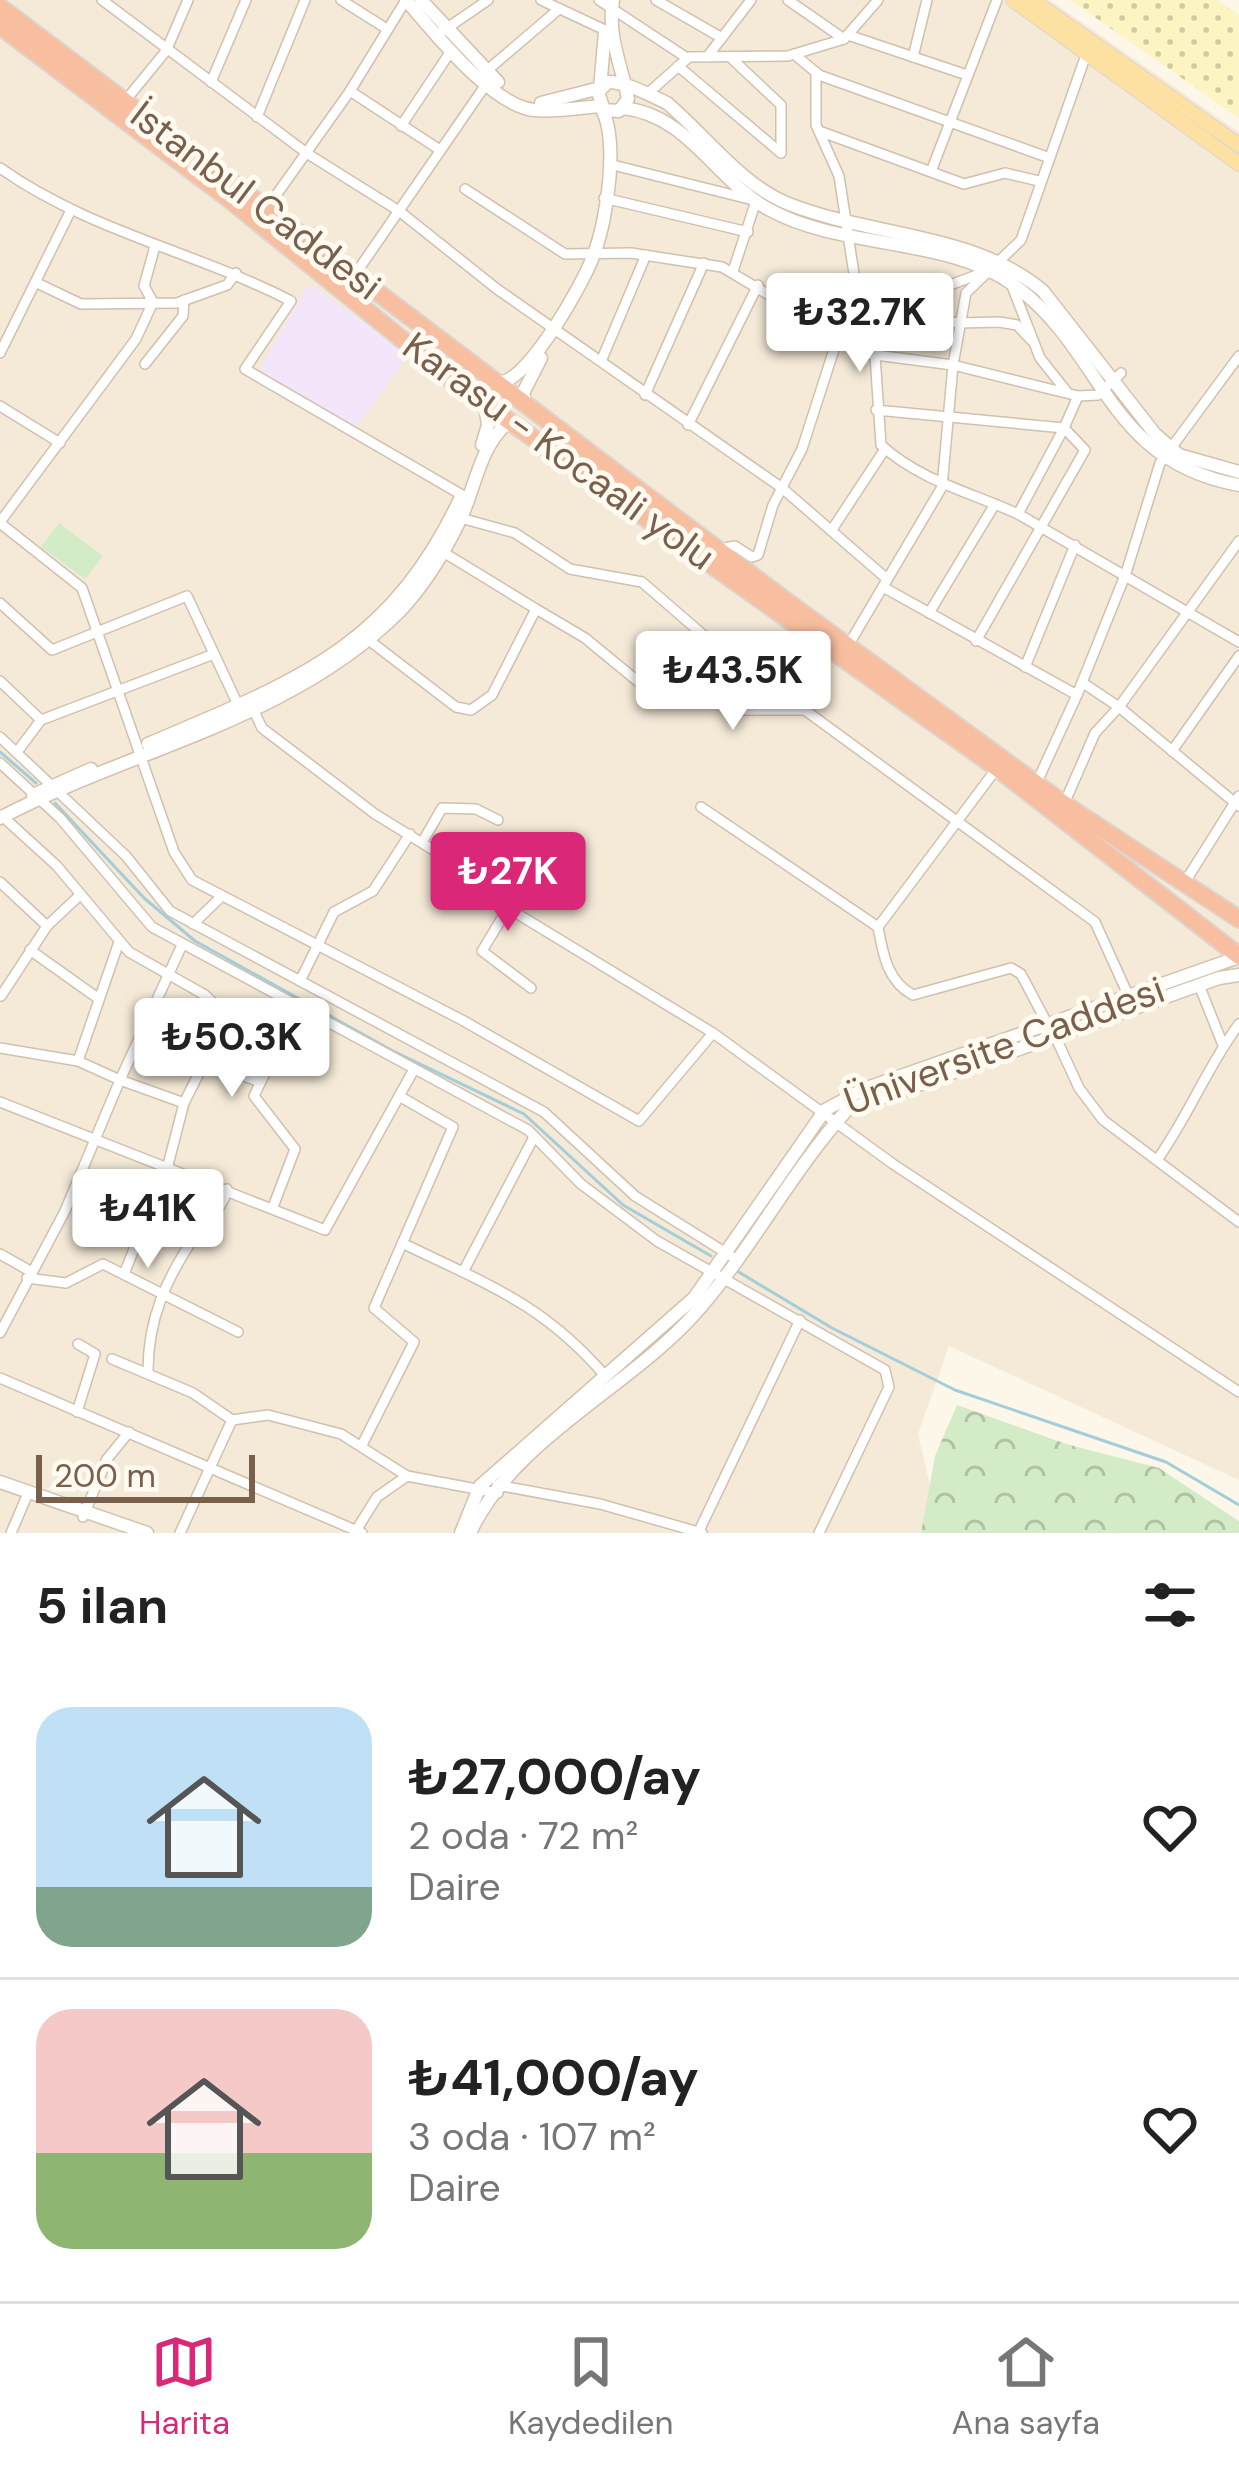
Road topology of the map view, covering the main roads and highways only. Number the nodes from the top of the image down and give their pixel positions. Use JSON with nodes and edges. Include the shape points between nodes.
{"nodes":[{"id":1,"x":406,"y":0,"type":"edge"},
{"id":2,"x":421,"y":0,"type":"edge"},
{"id":3,"x":1012,"y":0,"type":"edge"},
{"id":4,"x":1032,"y":0,"type":"edge"},
{"id":5,"x":0,"y":3,"type":"edge"},
{"id":6,"x":607,"y":3,"type":"edge"},
{"id":7,"x":0,"y":26,"type":"edge"},
{"id":8,"x":441,"y":33,"type":"junction"},
{"id":9,"x":1090,"y":48,"type":"junction"},
{"id":10,"x":484,"y":77,"type":"junction"},
{"id":11,"x":622,"y":85,"type":"junction"},
{"id":12,"x":600,"y":88,"type":"junction"},
{"id":13,"x":600,"y":106,"type":"junction"},
{"id":14,"x":624,"y":107,"type":"junction"},
{"id":15,"x":1239,"y":145,"type":"edge"},
{"id":16,"x":1239,"y":164,"type":"edge"},
{"id":17,"x":612,"y":165,"type":"junction"},
{"id":18,"x":843,"y":226,"type":"junction"},
{"id":19,"x":555,"y":329,"type":"junction"},
{"id":20,"x":1113,"y":382,"type":"junction"},
{"id":21,"x":514,"y":391,"type":"junction"},
{"id":22,"x":485,"y":405,"type":"junction"},
{"id":23,"x":509,"y":422,"type":"junction"},
{"id":24,"x":1167,"y":453,"type":"junction"},
{"id":25,"x":1239,"y":472,"type":"edge"},
{"id":26,"x":1239,"y":485,"type":"edge"},
{"id":27,"x":457,"y":517,"type":"junction"},
{"id":28,"x":1,"y":815,"type":"edge"},
{"id":29,"x":1239,"y":919,"type":"edge"},
{"id":30,"x":1206,"y":930,"type":"junction"},
{"id":31,"x":1239,"y":957,"type":"edge"},
{"id":32,"x":1239,"y":975,"type":"edge"},
{"id":33,"x":1200,"y":980,"type":"junction"},
{"id":34,"x":1052,"y":1031,"type":"junction"},
{"id":35,"x":729,"y":1255,"type":"junction"},
{"id":36,"x":716,"y":1275,"type":"junction"},
{"id":37,"x":0,"y":1485,"type":"edge"},
{"id":38,"x":84,"y":1514,"type":"junction"},
{"id":39,"x":128,"y":1533,"type":"edge"},
{"id":40,"x":147,"y":1533,"type":"edge"},
{"id":41,"x":461,"y":1533,"type":"edge"},
{"id":42,"x":470,"y":1533,"type":"edge"}],
"edges":[{"from":1,"to":8,"type":"main road"},
{"from":2,"to":8,"type":"main road"},
{"from":3,"to":9,"type":"main road"},
{"from":4,"to":9,"type":"main road"},
{"from":5,"to":21,"type":"highway","name":"İstanbul Caddesi"},
{"from":6,"to":11,"type":"main road"},
{"from":6,"to":12,"type":"main road"},
{"from":7,"to":22,"type":"highway","name":"Karasu - Kocaali yolu"},
{"from":8,"to":10,"type":"main road"},
{"from":8,"to":10,"type":"main road"},
{"from":9,"to":15,"type":"main road"},
{"from":9,"to":16,"type":"main road"},
{"from":10,"to":12,"type":"main road","via":[[532,104]]},
{"from":10,"to":13,"type":"main road","via":[[523,108]]},
{"from":11,"to":12,"type":"main road"},
{"from":11,"to":14,"type":"main road"},
{"from":11,"to":18,"type":"main road","via":[[667,104],[776,198]]},
{"from":12,"to":13,"type":"main road"},
{"from":13,"to":14,"type":"main road"},
{"from":13,"to":17,"type":"main road"},
{"from":14,"to":17,"type":"main road"},
{"from":14,"to":18,"type":"main road","via":[[682,132],[756,201],[794,220]]},
{"from":17,"to":19,"type":"main road","via":[[596,256]]},
{"from":18,"to":20,"type":"main road","via":[[1011,283]]},
{"from":18,"to":20,"type":"main road","via":[[1000,262],[1043,291]]},
{"from":19,"to":21,"type":"main road"},
{"from":19,"to":21,"type":"main road"},
{"from":20,"to":24,"type":"main road"},
{"from":21,"to":22,"type":"highway"},
{"from":21,"to":23,"type":"highway"},
{"from":21,"to":29,"type":"highway","name":"Karasu - Kocaali yolu","via":[[1064,804]]},
{"from":22,"to":23,"type":"highway","name":"Karasu - Kocaali yolu"},
{"from":22,"to":27,"type":"main road","via":[[487,433]]},
{"from":23,"to":27,"type":"main road","via":[[492,440]]},
{"from":23,"to":30,"type":"highway","name":"Karasu - Kocaali yolu","via":[[997,768]]},
{"from":24,"to":25,"type":"main road"},
{"from":24,"to":26,"type":"main road","via":[[1209,480]]},
{"from":27,"to":28,"type":"main road","via":[[364,637],[310,673]]},
{"from":30,"to":31,"type":"highway","name":"Karasu - Kocaali yolu"},
{"from":30,"to":33,"type":"main road","via":[[1218,956]]},
{"from":31,"to":33,"type":"main road","name":"Üniversite Caddesi"},
{"from":32,"to":33,"type":"main road"},
{"from":33,"to":34,"type":"main road"},
{"from":33,"to":34,"type":"main road","name":"Üniversite Caddesi"},
{"from":34,"to":35,"type":"main road","via":[[869,1099],[806,1155]]},
{"from":34,"to":35,"type":"main road","name":"Üniversite Caddesi","via":[[863,1089],[824,1110]]},
{"from":35,"to":36,"type":"main road","name":"Üniversite Caddesi"},
{"from":36,"to":41,"type":"main road","name":"Üniversite Caddesi","via":[[483,1484]]},
{"from":36,"to":42,"type":"main road","via":[[687,1321],[520,1466]]},
{"from":37,"to":38,"type":"main road"},
{"from":37,"to":38,"type":"main road"},
{"from":38,"to":39,"type":"main road"},
{"from":38,"to":40,"type":"main road"}]}
